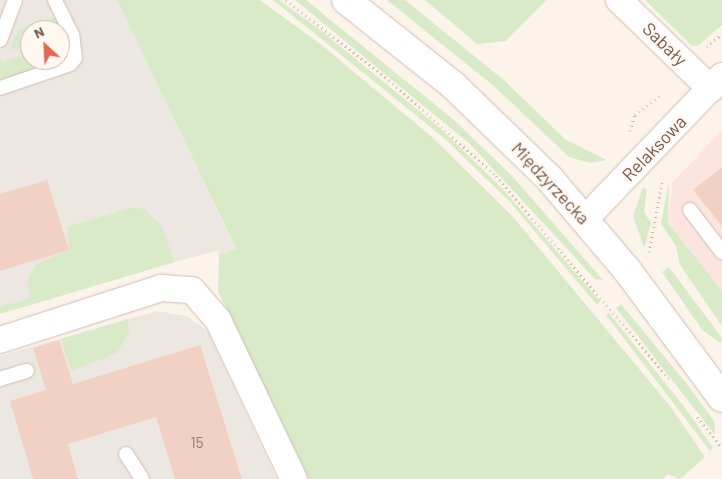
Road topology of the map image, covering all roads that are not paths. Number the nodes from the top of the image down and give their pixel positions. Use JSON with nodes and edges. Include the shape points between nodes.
{"nodes":[{"id":1,"x":15,"y":0,"type":"edge"},
{"id":2,"x":55,"y":0,"type":"edge"},
{"id":3,"x":346,"y":0,"type":"edge"},
{"id":4,"x":619,"y":0,"type":"edge"},
{"id":5,"x":0,"y":40,"type":"edge"},
{"id":6,"x":716,"y":82,"type":"edge"},
{"id":7,"x":0,"y":88,"type":"edge"},
{"id":8,"x":690,"y":210,"type":"dead end"},
{"id":9,"x":585,"y":219,"type":"junction"},
{"id":10,"x":722,"y":252,"type":"edge"},
{"id":11,"x":0,"y":340,"type":"edge"},
{"id":12,"x":27,"y":370,"type":"dead end"},
{"id":13,"x":0,"y":379,"type":"edge"},
{"id":14,"x":720,"y":390,"type":"edge"},
{"id":15,"x":126,"y":454,"type":"dead end"},
{"id":16,"x":142,"y":479,"type":"edge"},
{"id":17,"x":294,"y":479,"type":"edge"}],
"edges":[{"from":1,"to":5,"type":"lane"},
{"from":2,"to":7,"type":"lane","via":[[72,34],[75,58],[70,64]]},
{"from":3,"to":9,"type":"main road","name":"Międzyrzecka","via":[[495,123]]},
{"from":4,"to":6,"type":"street","name":"Sabały"},
{"from":6,"to":9,"type":"street","name":"Relaksowa"},
{"from":8,"to":10,"type":"lane"},
{"from":9,"to":14,"type":"main road","name":"Międzyrzecka"},
{"from":11,"to":17,"type":"street","via":[[161,288],[192,290],[218,320]]},
{"from":12,"to":13,"type":"lane"},
{"from":15,"to":16,"type":"lane"}]}
